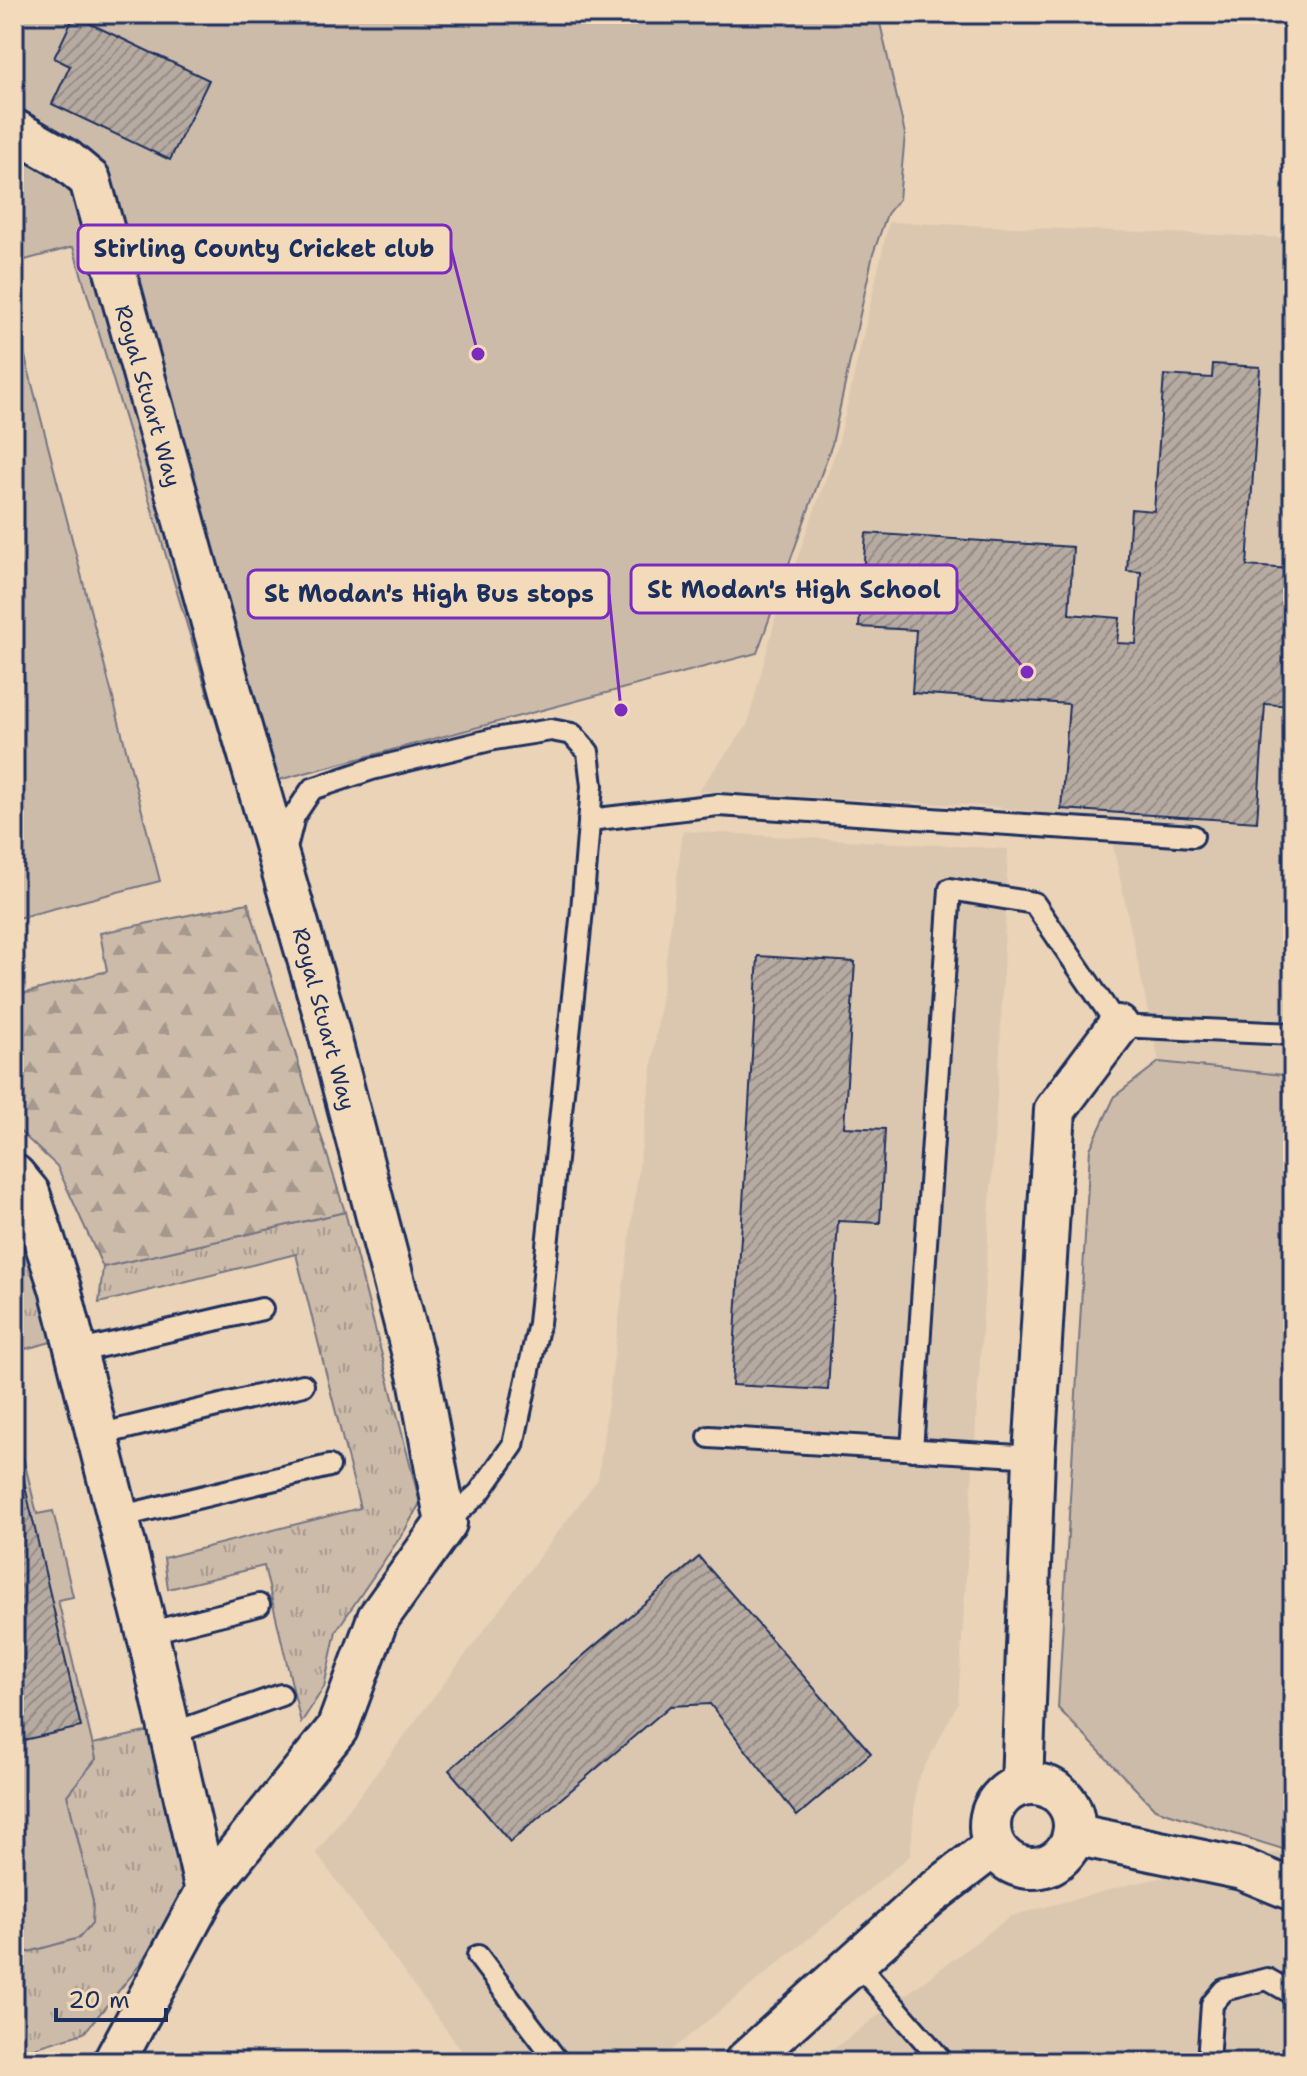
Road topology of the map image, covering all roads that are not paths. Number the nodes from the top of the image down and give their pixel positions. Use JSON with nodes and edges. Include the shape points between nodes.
{"nodes":[{"id":1,"x":14,"y":130,"type":"edge"},
{"id":2,"x":589,"y":820,"type":"junction"},
{"id":3,"x":1193,"y":836,"type":"dead end"},
{"id":4,"x":281,"y":867,"type":"junction"},
{"id":5,"x":1118,"y":1026,"type":"junction"},
{"id":6,"x":1293,"y":1034,"type":"edge"},
{"id":7,"x":14,"y":1175,"type":"edge"},
{"id":8,"x":262,"y":1309,"type":"dead end"},
{"id":9,"x":76,"y":1352,"type":"junction"},
{"id":10,"x":303,"y":1385,"type":"dead end"},
{"id":11,"x":98,"y":1435,"type":"junction"},
{"id":12,"x":709,"y":1437,"type":"dead end"},
{"id":13,"x":912,"y":1450,"type":"junction"},
{"id":14,"x":1034,"y":1457,"type":"junction"},
{"id":15,"x":329,"y":1466,"type":"dead end"},
{"id":16,"x":118,"y":1517,"type":"junction"},
{"id":17,"x":446,"y":1523,"type":"junction"},
{"id":18,"x":259,"y":1605,"type":"dead end"},
{"id":19,"x":147,"y":1633,"type":"junction"},
{"id":20,"x":281,"y":1695,"type":"dead end"},
{"id":21,"x":170,"y":1734,"type":"junction"},
{"id":22,"x":1022,"y":1785,"type":"junction"},
{"id":23,"x":1073,"y":1834,"type":"junction"},
{"id":24,"x":994,"y":1846,"type":"junction"},
{"id":25,"x":1293,"y":1890,"type":"edge"},
{"id":26,"x":206,"y":1891,"type":"junction"},
{"id":27,"x":478,"y":1956,"type":"dead end"},
{"id":28,"x":856,"y":1962,"type":"junction"},
{"id":29,"x":1293,"y":1997,"type":"edge"},
{"id":30,"x":114,"y":2062,"type":"edge"},
{"id":31,"x":558,"y":2062,"type":"edge"},
{"id":32,"x":745,"y":2062,"type":"edge"},
{"id":33,"x":943,"y":2062,"type":"edge"},
{"id":34,"x":1208,"y":2062,"type":"edge"}],
"edges":[{"from":1,"to":4,"type":"street","name":"Royal Stuart Way","via":[[90,180]]},
{"from":2,"to":3,"type":"lane","via":[[718,805]]},
{"from":2,"to":4,"type":"lane","via":[[588,752],[572,734],[551,730],[388,765],[312,789],[294,816]]},
{"from":2,"to":17,"type":"lane","via":[[539,1323],[513,1445],[479,1493]]},
{"from":4,"to":17,"type":"street","name":"Royal Stuart Way","via":[[419,1378]]},
{"from":5,"to":6,"type":"lane"},
{"from":5,"to":13,"type":"lane","via":[[1034,903],[950,889]]},
{"from":5,"to":14,"type":"street","via":[[1055,1110]]},
{"from":7,"to":9,"type":"street","via":[[29,1193]]},
{"from":8,"to":9,"type":"lane"},
{"from":9,"to":11,"type":"street"},
{"from":10,"to":11,"type":"lane"},
{"from":11,"to":16,"type":"street"},
{"from":12,"to":13,"type":"lane"},
{"from":13,"to":14,"type":"lane"},
{"from":14,"to":22,"type":"street"},
{"from":15,"to":16,"type":"lane"},
{"from":16,"to":19,"type":"street"},
{"from":17,"to":26,"type":"street","via":[[378,1618],[337,1729]]},
{"from":18,"to":19,"type":"lane"},
{"from":19,"to":21,"type":"street"},
{"from":20,"to":21,"type":"lane"},
{"from":21,"to":26,"type":"street"},
{"from":22,"to":23,"type":"street","via":[[1036,1784],[1061,1795],[1073,1817]]},
{"from":22,"to":24,"type":"street","via":[[1009,1790],[991,1813]]},
{"from":23,"to":24,"type":"street","via":[[1068,1848],[1039,1868],[1011,1864]]},
{"from":23,"to":25,"type":"street","via":[[1242,1869]]},
{"from":24,"to":28,"type":"street"},
{"from":26,"to":30,"type":"street"},
{"from":27,"to":31,"type":"lane"},
{"from":28,"to":32,"type":"street"},
{"from":28,"to":33,"type":"lane"},
{"from":29,"to":34,"type":"lane","via":[[1267,1979],[1224,1990],[1212,2004]]}]}
